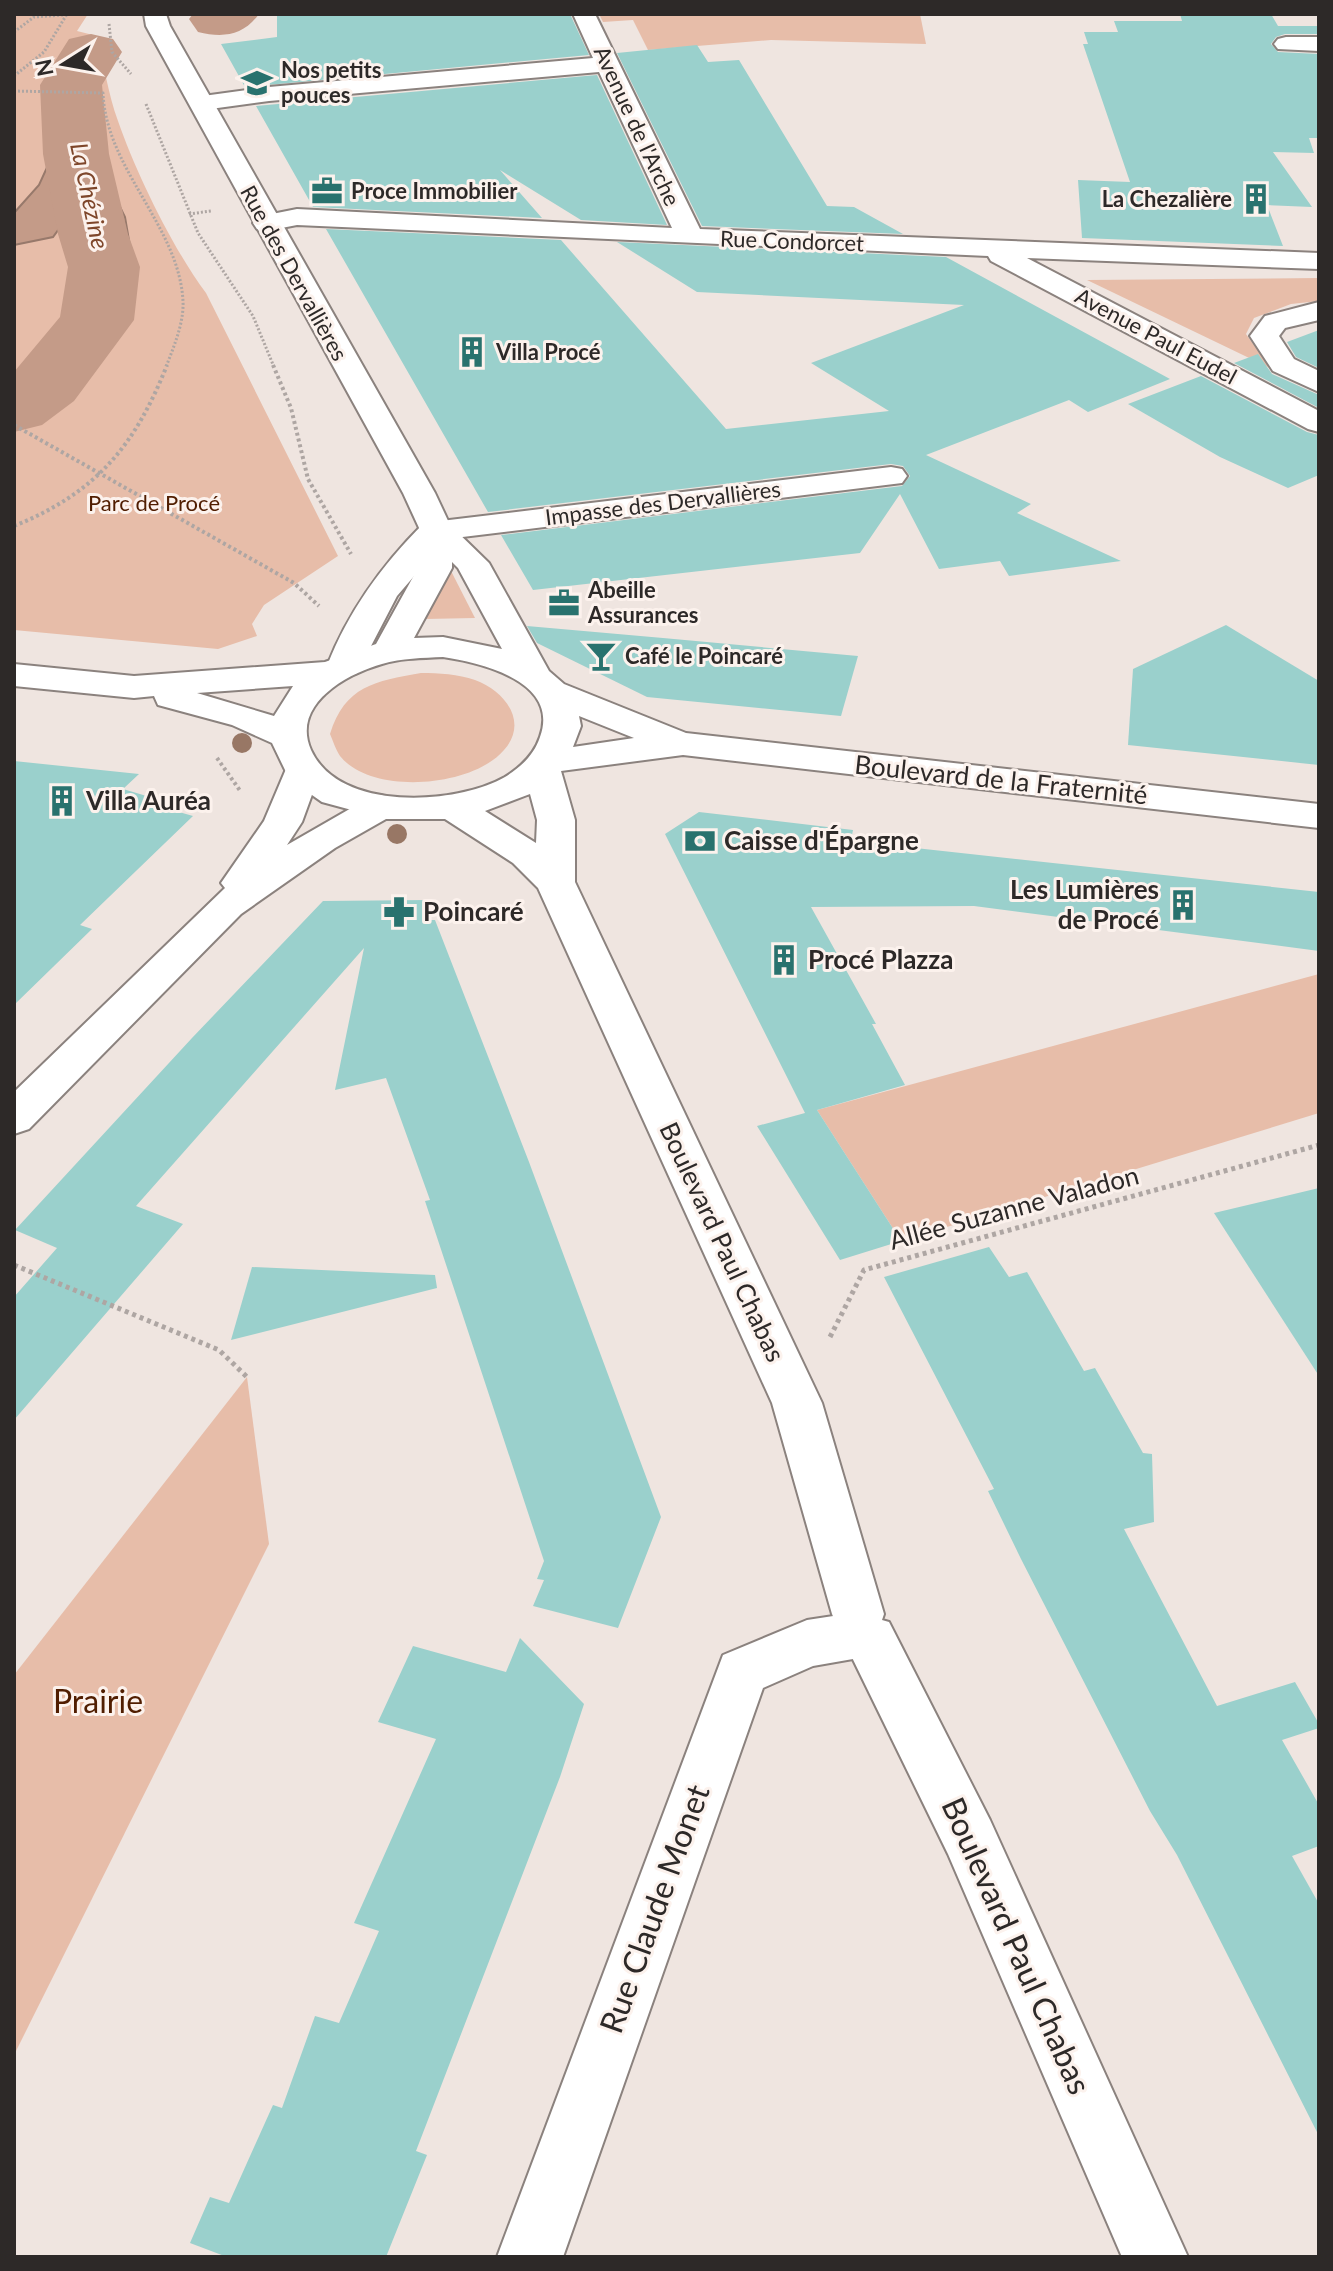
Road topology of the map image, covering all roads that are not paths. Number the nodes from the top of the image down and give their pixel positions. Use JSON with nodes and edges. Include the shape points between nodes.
{"nodes":[{"id":1,"x":155,"y":14,"type":"edge"},
{"id":2,"x":584,"y":14,"type":"edge"},
{"id":3,"x":1286,"y":44,"type":"dead end"},
{"id":4,"x":1319,"y":44,"type":"edge"},
{"id":5,"x":607,"y":64,"type":"junction"},
{"id":6,"x":203,"y":103,"type":"junction"},
{"id":7,"x":266,"y":223,"type":"junction"},
{"id":8,"x":690,"y":237,"type":"junction"},
{"id":9,"x":992,"y":250,"type":"junction"},
{"id":10,"x":1319,"y":261,"type":"edge"},
{"id":11,"x":1319,"y":311,"type":"edge"},
{"id":12,"x":1319,"y":383,"type":"edge"},
{"id":13,"x":1319,"y":423,"type":"edge"},
{"id":14,"x":891,"y":476,"type":"dead end"},
{"id":15,"x":436,"y":530,"type":"junction"},
{"id":16,"x":390,"y":651,"type":"junction"},
{"id":17,"x":339,"y":669,"type":"junction"},
{"id":18,"x":14,"y":675,"type":"edge"},
{"id":19,"x":542,"y":683,"type":"junction"},
{"id":20,"x":134,"y":687,"type":"junction"},
{"id":21,"x":683,"y":744,"type":"junction"},
{"id":22,"x":295,"y":753,"type":"junction"},
{"id":23,"x":543,"y":764,"type":"junction"},
{"id":24,"x":380,"y":807,"type":"junction"},
{"id":25,"x":453,"y":807,"type":"junction"},
{"id":26,"x":1319,"y":816,"type":"edge"},
{"id":27,"x":555,"y":882,"type":"junction"},
{"id":28,"x":227,"y":905,"type":"junction"},
{"id":29,"x":14,"y":1118,"type":"edge"},
{"id":30,"x":860,"y":1629,"type":"junction"},
{"id":31,"x":530,"y":2257,"type":"edge"},
{"id":32,"x":1155,"y":2257,"type":"edge"}],
"edges":[{"from":1,"to":6,"type":"main road","name":"Rue des Dervallières"},
{"from":2,"to":5,"type":"main road","name":"Avenue de l'Arche"},
{"from":3,"to":4,"type":"main road"},
{"from":5,"to":6,"type":"main road"},
{"from":5,"to":8,"type":"main road","name":"Avenue de l'Arche"},
{"from":6,"to":7,"type":"main road","name":"Rue des Dervallières"},
{"from":7,"to":8,"type":"main road","name":"Rue Condorcet","via":[[297,217]]},
{"from":7,"to":15,"type":"main road","name":"Rue des Dervallières"},
{"from":8,"to":9,"type":"main road","name":"Rue Condorcet"},
{"from":9,"to":10,"type":"main road","name":"Rue Condorcet"},
{"from":9,"to":13,"type":"main road","name":"Avenue Paul Eudel"},
{"from":11,"to":12,"type":"main road","via":[[1275,322],[1264,336],[1283,365]]},
{"from":14,"to":15,"type":"main road","name":"Impasse des Dervallières"},
{"from":15,"to":16,"type":"main road","name":"Rue des Dervallières","via":[[435,568]]},
{"from":15,"to":17,"type":"main road","via":[[397,568]]},
{"from":15,"to":19,"type":"main road","name":"Rue des Dervallières","via":[[472,563]]},
{"from":16,"to":17,"type":"main road"},
{"from":16,"to":19,"type":"main road","via":[[461,649],[509,661]]},
{"from":17,"to":20,"type":"main road","via":[[294,677]]},
{"from":17,"to":22,"type":"main road","via":[[292,713]]},
{"from":18,"to":20,"type":"main road"},
{"from":19,"to":21,"type":"main road","name":"Boulevard de la Fraternité"},
{"from":19,"to":23,"type":"main road","via":[[561,714],[562,726]]},
{"from":20,"to":22,"type":"main road","via":[[268,726]]},
{"from":21,"to":23,"type":"main road","name":"Boulevard de la Fraternité"},
{"from":21,"to":26,"type":"main road","name":"Boulevard de la Fraternité"},
{"from":22,"to":24,"type":"main road","via":[[312,780],[342,797]]},
{"from":22,"to":28,"type":"main road","via":[[283,822]]},
{"from":23,"to":25,"type":"main road","via":[[506,790]]},
{"from":23,"to":27,"type":"main road","name":"Boulevard Paul Chabas","via":[[556,820]]},
{"from":24,"to":25,"type":"main road"},
{"from":24,"to":28,"type":"main road","via":[[321,839]]},
{"from":25,"to":27,"type":"main road","name":"Boulevard Paul Chabas","via":[[527,854]]},
{"from":27,"to":30,"type":"main road","name":"Boulevard Paul Chabas","via":[[797,1403]]},
{"from":28,"to":29,"type":"main road"},
{"from":30,"to":31,"type":"main road","name":"Rue Claude Monet","via":[[807,1643],[742,1672]]},
{"from":30,"to":32,"type":"main road","name":"Boulevard Paul Chabas","via":[[970,1839]]}]}
